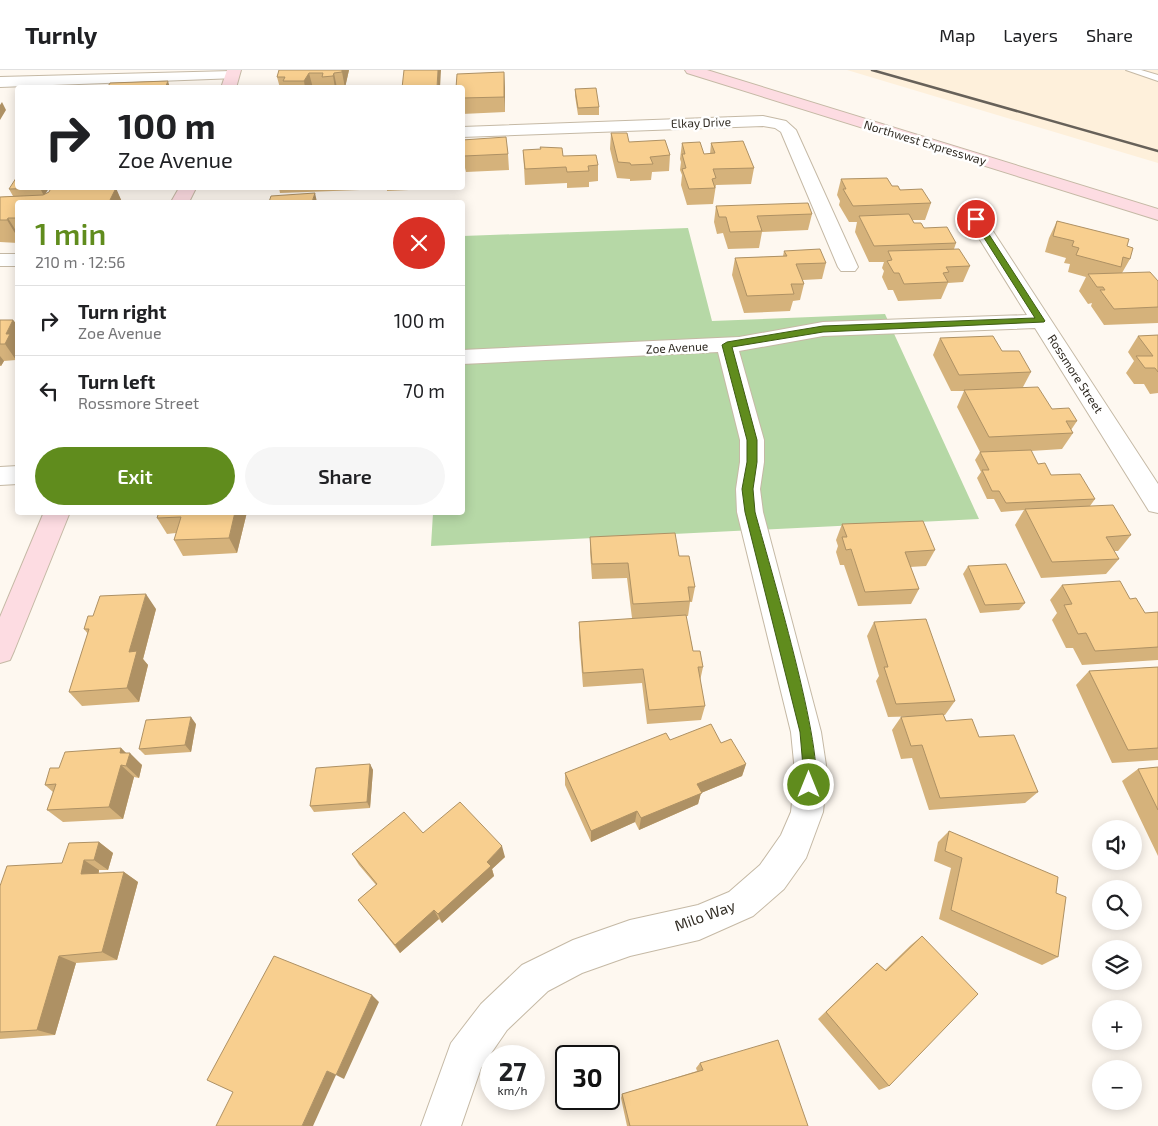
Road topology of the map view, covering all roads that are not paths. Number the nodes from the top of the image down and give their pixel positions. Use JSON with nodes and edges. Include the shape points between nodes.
{"nodes":[{"id":1,"x":692,"y":70,"type":"edge"},
{"id":2,"x":1131,"y":70,"type":"edge"},
{"id":3,"x":231,"y":78,"type":"edge"},
{"id":4,"x":1158,"y":78,"type":"edge"},
{"id":5,"x":0,"y":82,"type":"edge"},
{"id":6,"x":465,"y":132,"type":"edge"},
{"id":7,"x":1158,"y":215,"type":"edge"},
{"id":8,"x":976,"y":219,"type":"dead end"},
{"id":9,"x":0,"y":260,"type":"edge"},
{"id":10,"x":15,"y":260,"type":"edge"},
{"id":11,"x":848,"y":267,"type":"dead end"},
{"id":12,"x":1040,"y":321,"type":"junction"},
{"id":13,"x":727,"y":345,"type":"junction"},
{"id":14,"x":465,"y":357,"type":"edge"},
{"id":15,"x":15,"y":475,"type":"edge"},
{"id":16,"x":0,"y":476,"type":"edge"},
{"id":17,"x":1158,"y":504,"type":"edge"},
{"id":18,"x":57,"y":515,"type":"edge"},
{"id":19,"x":0,"y":651,"type":"edge"},
{"id":20,"x":441,"y":1126,"type":"edge"}],
"edges":[{"from":1,"to":7,"type":"main road","name":"Northwest Expressway"},
{"from":2,"to":4,"type":"lane"},
{"from":3,"to":5,"type":"street"},
{"from":6,"to":11,"type":"street","name":"Elkay Drive","via":[[763,121],[780,124],[788,130]]},
{"from":8,"to":12,"type":"street","name":"Rossmore Street"},
{"from":9,"to":10,"type":"street"},
{"from":12,"to":13,"type":"street","name":"Zoe Avenue","via":[[823,329]]},
{"from":12,"to":17,"type":"street","name":"Rossmore Street"},
{"from":13,"to":14,"type":"street","name":"Zoe Avenue"},
{"from":13,"to":20,"type":"street","name":"Milo Way","via":[[752,440],[748,489],[750,512],[806,732],[810,772],[807,812],[794,846],[772,877],[741,904],[699,922],[630,938],[574,958],[535,978],[494,1017],[465,1057]]},
{"from":15,"to":16,"type":"street"},
{"from":18,"to":19,"type":"main road"}]}
